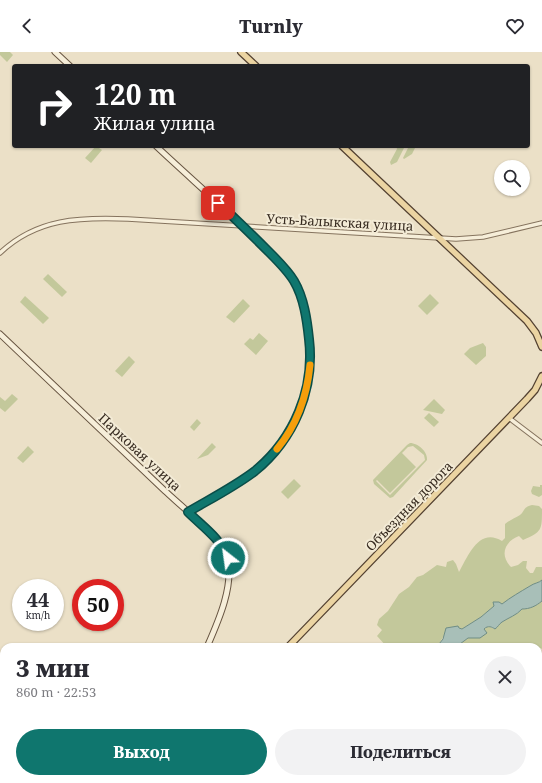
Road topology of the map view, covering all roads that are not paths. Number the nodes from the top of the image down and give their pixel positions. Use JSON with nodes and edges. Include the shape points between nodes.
{"nodes":[{"id":1,"x":56,"y":52,"type":"edge"},
{"id":2,"x":241,"y":52,"type":"edge"},
{"id":3,"x":68,"y":64,"type":"edge"},
{"id":4,"x":254,"y":64,"type":"edge"},
{"id":5,"x":158,"y":148,"type":"edge"},
{"id":6,"x":344,"y":148,"type":"edge"},
{"id":7,"x":542,"y":223,"type":"edge"},
{"id":8,"x":244,"y":226,"type":"junction"},
{"id":9,"x":441,"y":238,"type":"junction"},
{"id":10,"x":0,"y":253,"type":"edge"},
{"id":11,"x":0,"y":334,"type":"edge"},
{"id":12,"x":542,"y":347,"type":"edge"},
{"id":13,"x":542,"y":376,"type":"edge"},
{"id":14,"x":509,"y":418,"type":"junction"},
{"id":15,"x":542,"y":443,"type":"edge"},
{"id":16,"x":188,"y":512,"type":"junction"},
{"id":17,"x":209,"y":643,"type":"edge"},
{"id":18,"x":292,"y":643,"type":"edge"}],
"edges":[{"from":1,"to":3,"type":"main road"},
{"from":2,"to":4,"type":"main road"},
{"from":5,"to":8,"type":"main road"},
{"from":6,"to":9,"type":"main road"},
{"from":7,"to":9,"type":"street","name":"Усть-Балыкская улица","via":[[483,237]]},
{"from":8,"to":9,"type":"street","name":"Усть-Балыкская улица"},
{"from":8,"to":10,"type":"street","name":"Усть-Балыкская улица","via":[[128,219],[74,220],[42,226]]},
{"from":8,"to":16,"type":"main road","via":[[286,270],[300,295],[310,345],[309,379],[298,415],[288,434],[273,453],[244,478]]},
{"from":9,"to":12,"type":"main road","via":[[527,321]]},
{"from":11,"to":16,"type":"main road","name":"Парковая улица"},
{"from":13,"to":14,"type":"main road","name":"Объездная дорога","via":[[535,390]]},
{"from":14,"to":15,"type":"street"},
{"from":14,"to":18,"type":"main road","name":"Объездная дорога"},
{"from":16,"to":17,"type":"main road","name":"Парковая улица","via":[[216,539],[228,558],[226,594]]}]}
